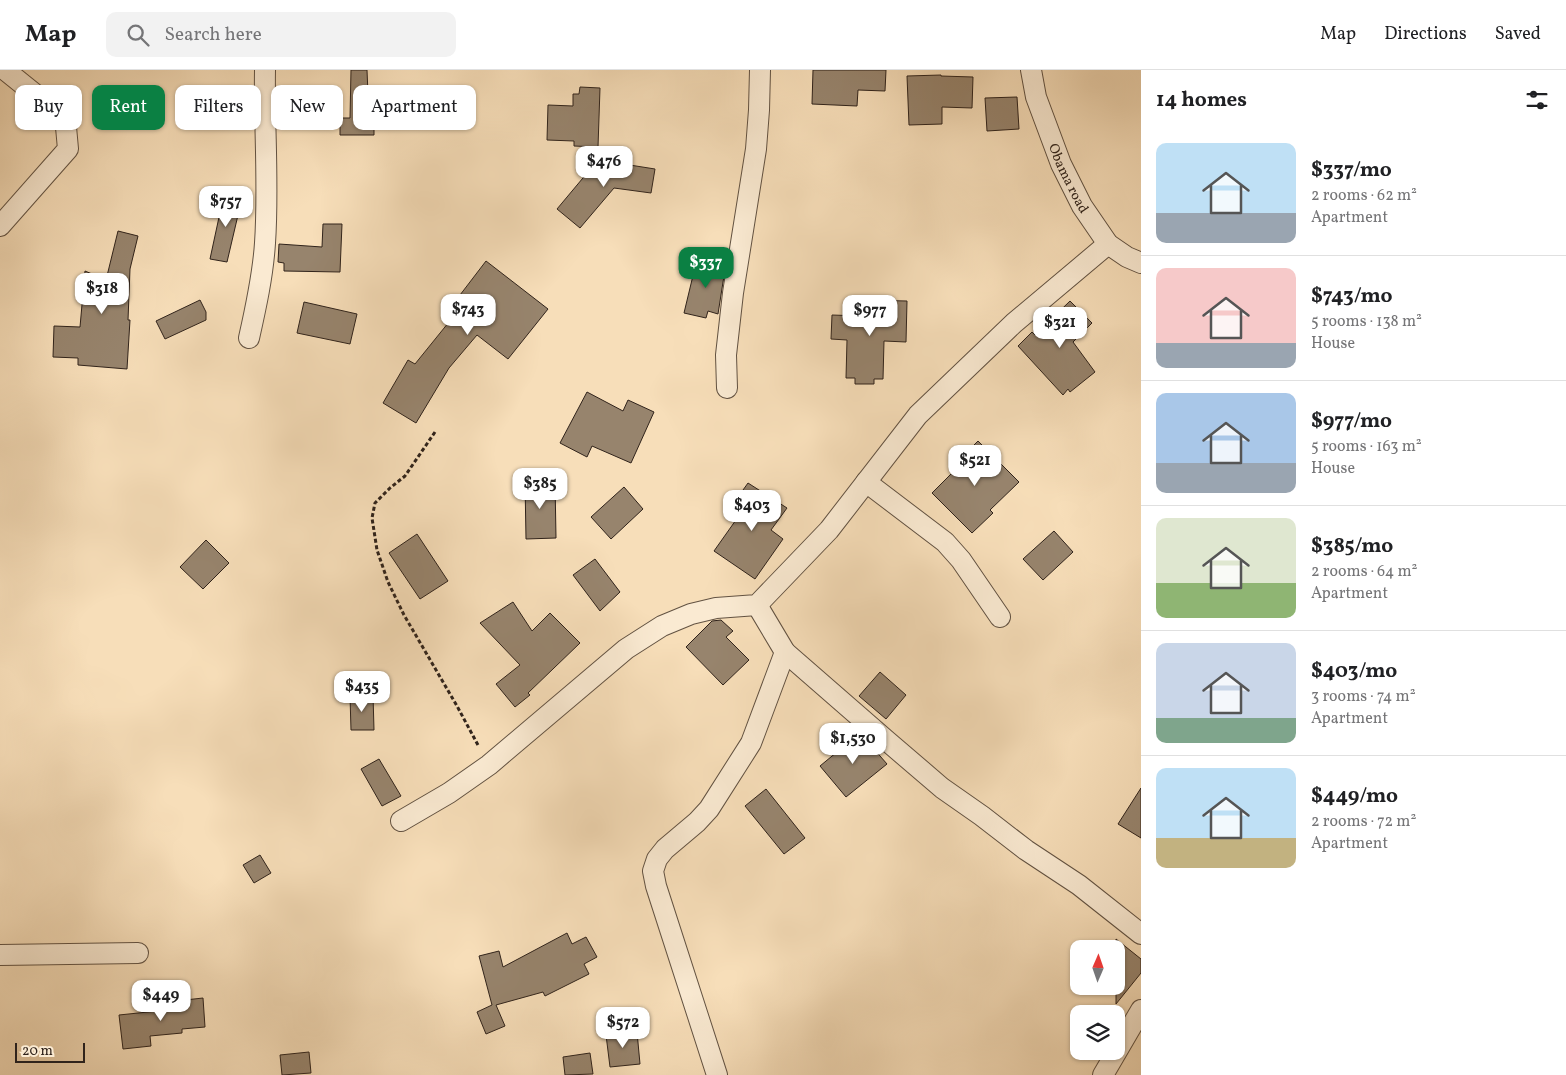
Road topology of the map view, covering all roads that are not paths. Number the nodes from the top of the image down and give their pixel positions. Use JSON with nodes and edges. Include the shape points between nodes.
{"nodes":[{"id":1,"x":5,"y":70,"type":"edge"},
{"id":2,"x":265,"y":70,"type":"edge"},
{"id":3,"x":760,"y":70,"type":"edge"},
{"id":4,"x":1031,"y":70,"type":"edge"},
{"id":5,"x":0,"y":226,"type":"edge"},
{"id":6,"x":1108,"y":244,"type":"junction"},
{"id":7,"x":1141,"y":263,"type":"edge"},
{"id":8,"x":249,"y":338,"type":"dead end"},
{"id":9,"x":727,"y":388,"type":"dead end"},
{"id":10,"x":866,"y":482,"type":"junction"},
{"id":11,"x":757,"y":605,"type":"junction"},
{"id":12,"x":1000,"y":617,"type":"dead end"},
{"id":13,"x":785,"y":652,"type":"junction"},
{"id":14,"x":401,"y":821,"type":"dead end"},
{"id":15,"x":1141,"y":934,"type":"edge"},
{"id":16,"x":138,"y":953,"type":"dead end"},
{"id":17,"x":0,"y":955,"type":"edge"},
{"id":18,"x":1141,"y":1010,"type":"edge"},
{"id":19,"x":717,"y":1075,"type":"edge"},
{"id":20,"x":1103,"y":1075,"type":"edge"}],
"edges":[{"from":1,"to":5,"type":"street","via":[[56,111],[66,128],[68,149]]},
{"from":2,"to":8,"type":"street","via":[[268,186],[265,245],[259,296]]},
{"from":3,"to":9,"type":"street","via":[[755,156],[726,355]]},
{"from":4,"to":6,"type":"street","name":"Obama road","via":[[1036,98],[1061,164],[1082,206]]},
{"from":6,"to":7,"type":"street","name":"Obama road"},
{"from":6,"to":10,"type":"street","via":[[1014,323],[918,414]]},
{"from":10,"to":11,"type":"street","via":[[829,530]]},
{"from":10,"to":12,"type":"street","via":[[945,542],[962,560]]},
{"from":11,"to":13,"type":"street"},
{"from":11,"to":14,"type":"street","via":[[716,608],[662,626],[626,649],[488,765]]},
{"from":13,"to":15,"type":"street","via":[[942,788],[1079,885]]},
{"from":13,"to":19,"type":"street","via":[[751,743],[709,809],[665,849],[653,871]]},
{"from":16,"to":17,"type":"street"},
{"from":18,"to":20,"type":"street"}]}
